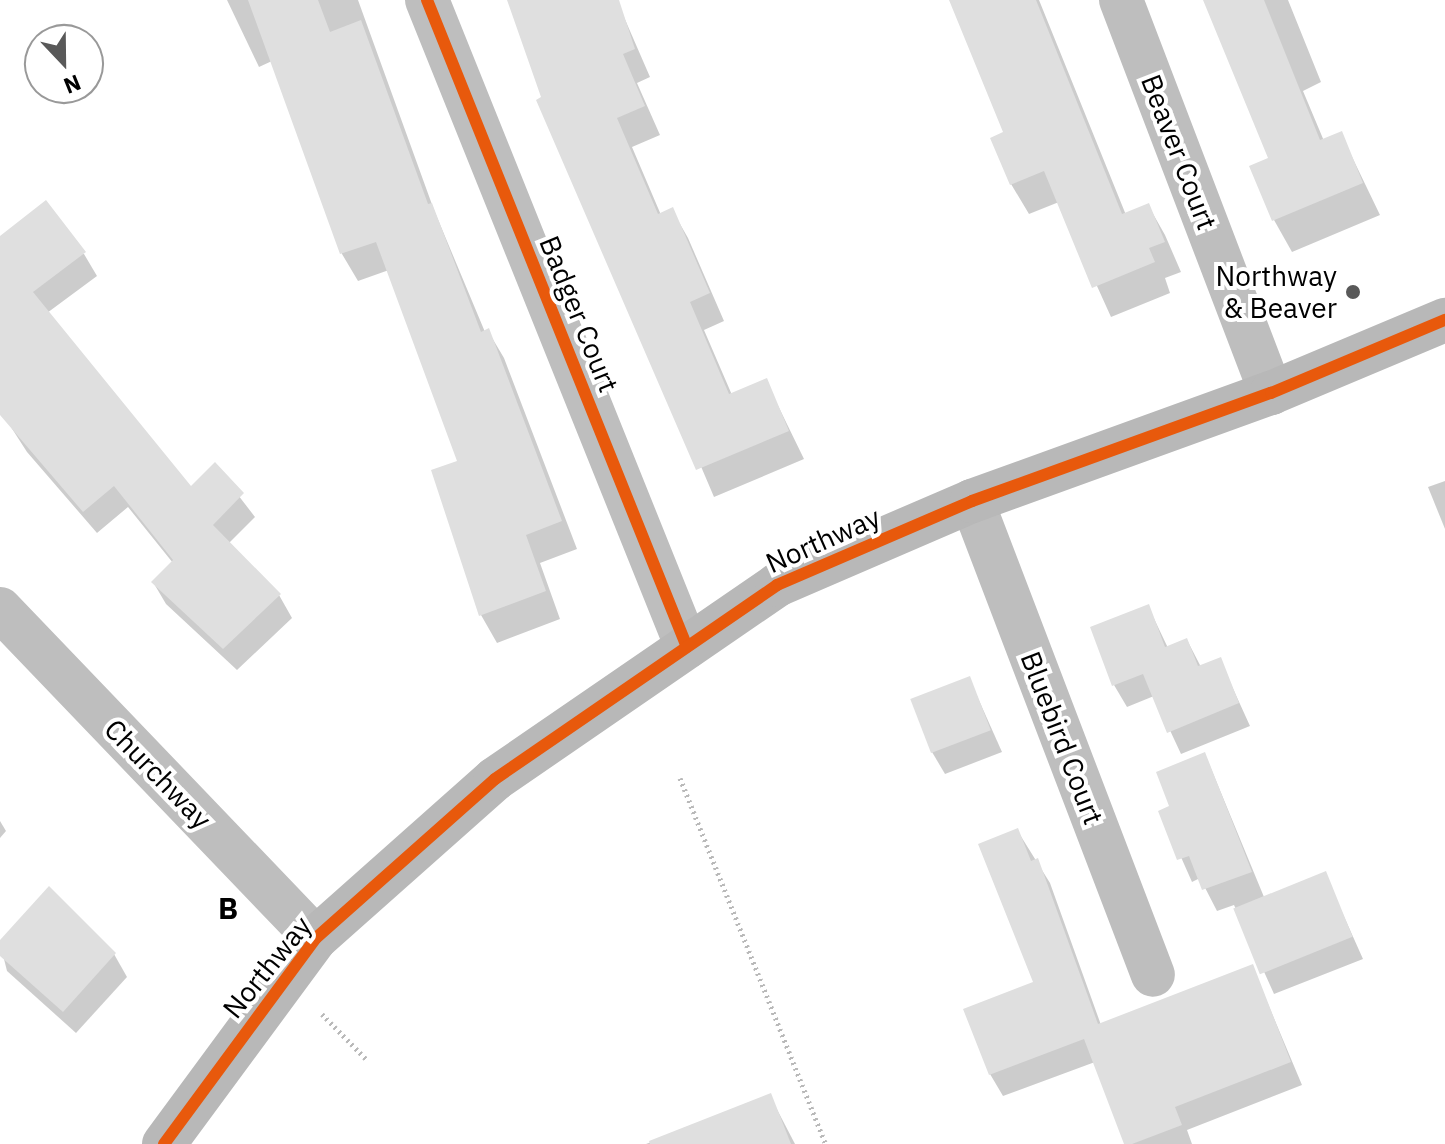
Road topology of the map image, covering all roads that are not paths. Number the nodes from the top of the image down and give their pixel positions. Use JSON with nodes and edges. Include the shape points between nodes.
{"nodes":[{"id":1,"x":427,"y":0,"type":"edge"},
{"id":2,"x":1121,"y":0,"type":"edge"},
{"id":3,"x":1445,"y":320,"type":"edge"},
{"id":4,"x":1271,"y":393,"type":"junction"},
{"id":5,"x":972,"y":501,"type":"junction"},
{"id":6,"x":0,"y":609,"type":"edge"},
{"id":7,"x":687,"y":647,"type":"junction"},
{"id":8,"x":316,"y":938,"type":"junction"},
{"id":9,"x":1153,"y":975,"type":"dead end"},
{"id":10,"x":164,"y":1144,"type":"edge"}],
"edges":[{"from":1,"to":7,"type":"street","name":"Badger Court"},
{"from":2,"to":4,"type":"street","name":"Beaver Court"},
{"from":3,"to":4,"type":"street","name":"Northway"},
{"from":4,"to":5,"type":"street","name":"Northway"},
{"from":5,"to":7,"type":"street","name":"Northway","via":[[777,585]]},
{"from":5,"to":9,"type":"street","name":"Bluebird Court"},
{"from":6,"to":8,"type":"street","name":"Churchway"},
{"from":7,"to":8,"type":"street","name":"Northway","via":[[495,779]]},
{"from":8,"to":10,"type":"street","name":"Northway"}]}
